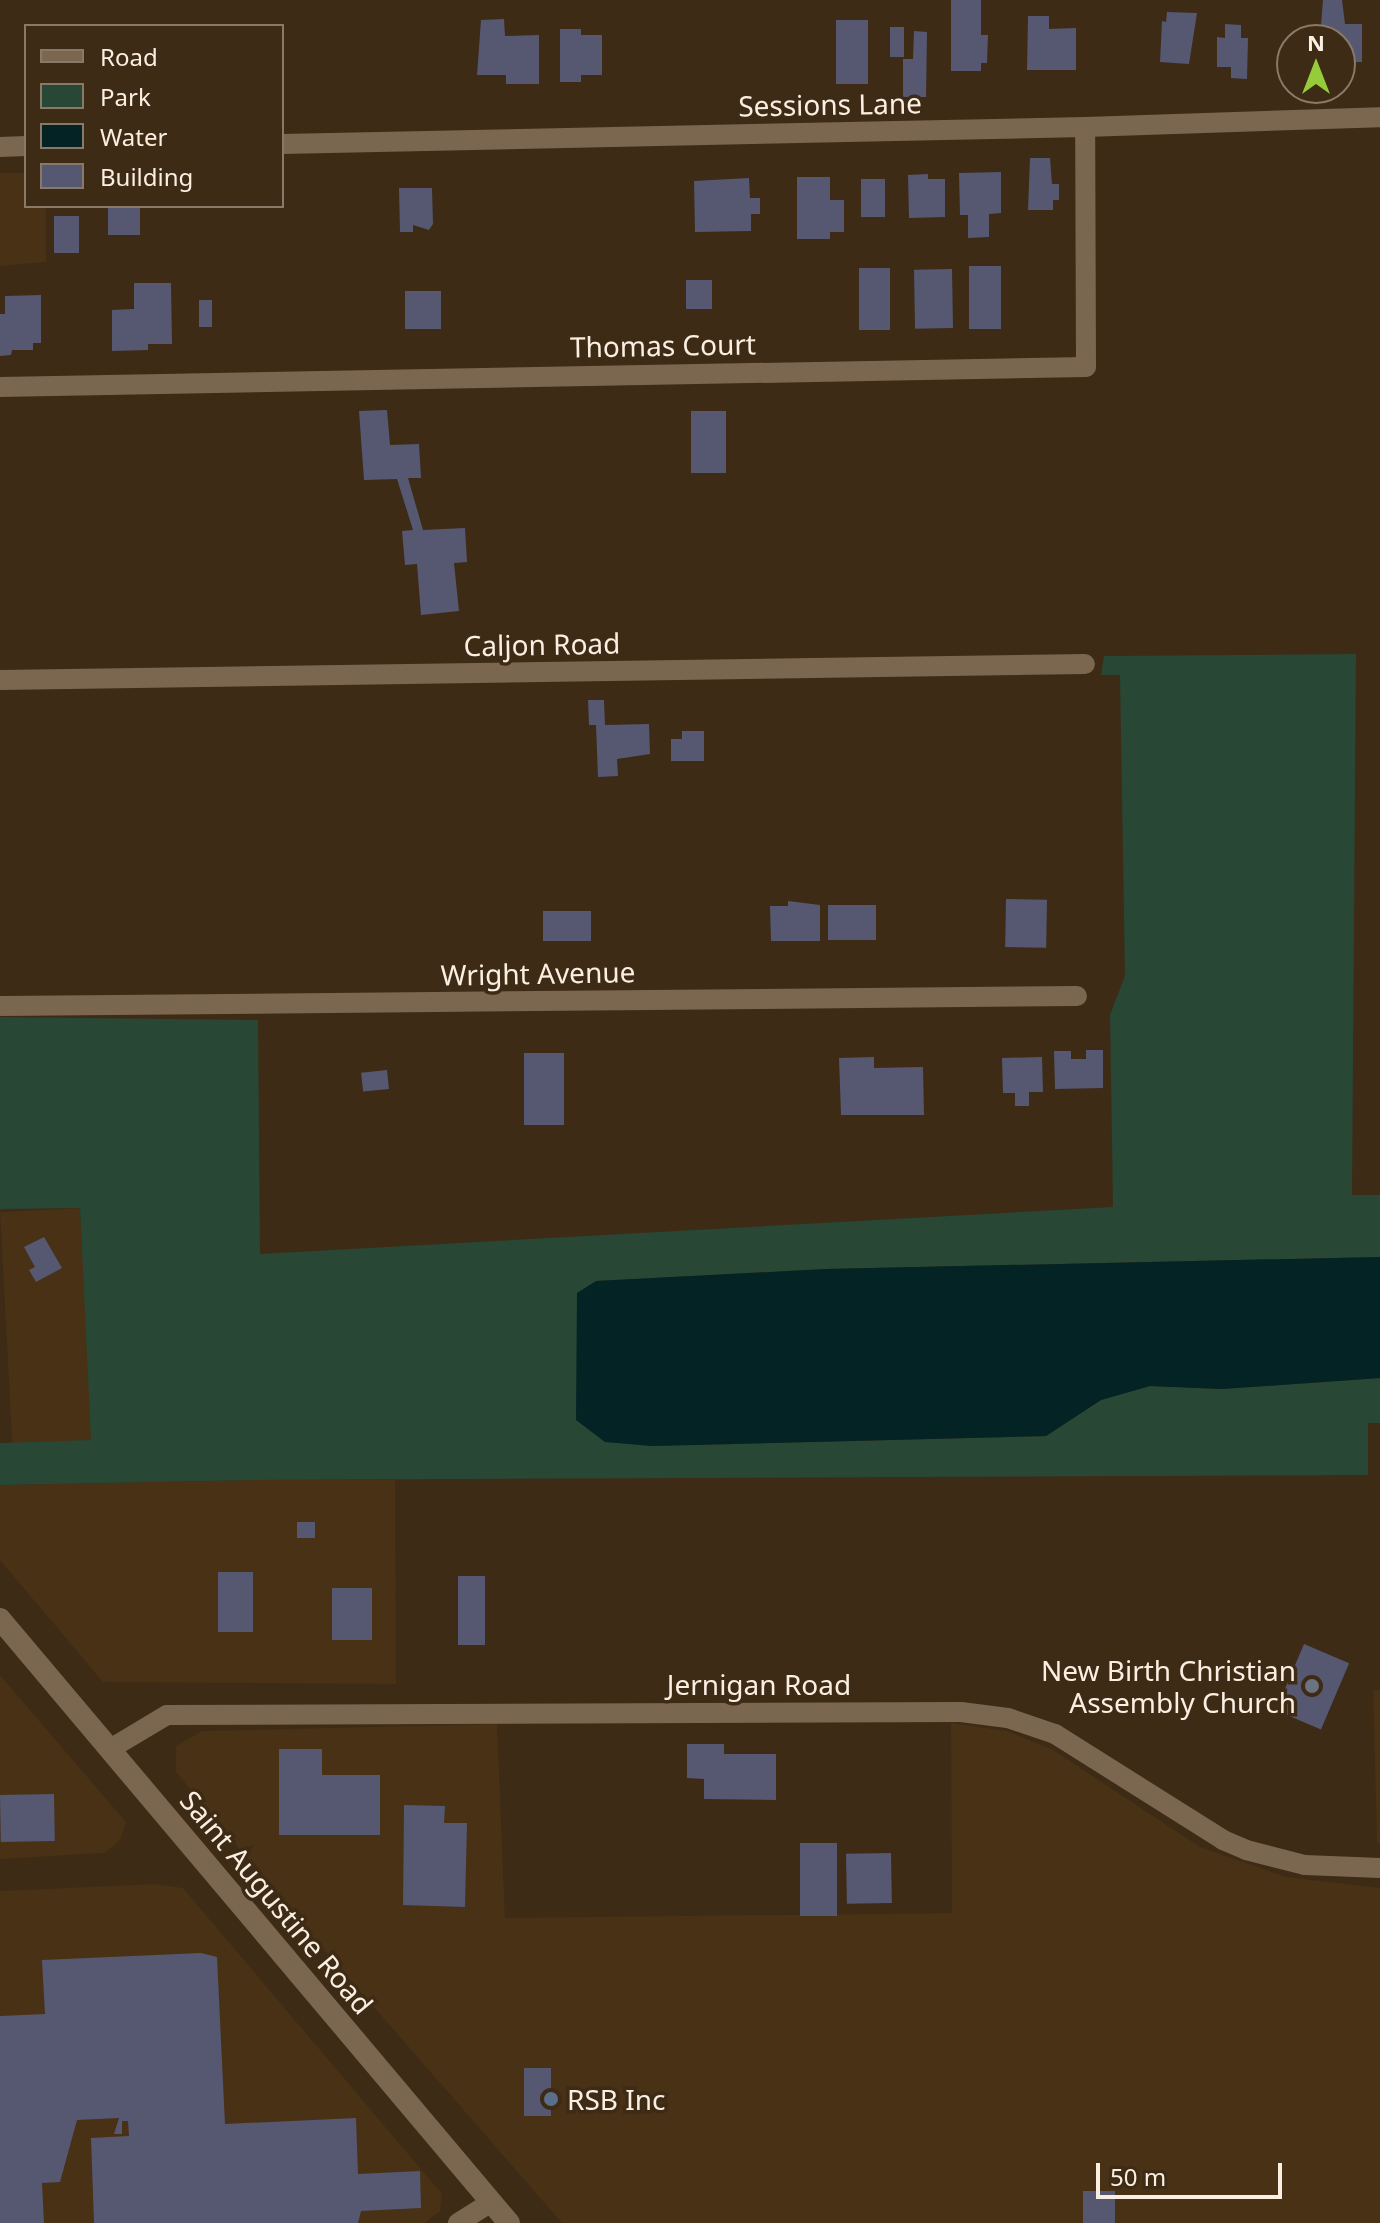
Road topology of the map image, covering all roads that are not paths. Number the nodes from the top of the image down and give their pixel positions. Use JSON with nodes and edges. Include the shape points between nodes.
{"nodes":[{"id":1,"x":1380,"y":117,"type":"edge"},
{"id":2,"x":1085,"y":127,"type":"junction"},
{"id":3,"x":284,"y":144,"type":"edge"},
{"id":4,"x":24,"y":146,"type":"edge"},
{"id":5,"x":0,"y":147,"type":"edge"},
{"id":6,"x":0,"y":387,"type":"edge"},
{"id":7,"x":1085,"y":664,"type":"dead end"},
{"id":8,"x":0,"y":680,"type":"edge"},
{"id":9,"x":1077,"y":996,"type":"dead end"},
{"id":10,"x":0,"y":1006,"type":"edge"},
{"id":11,"x":0,"y":1619,"type":"edge"},
{"id":12,"x":110,"y":1749,"type":"junction"},
{"id":13,"x":1380,"y":1868,"type":"edge"},
{"id":14,"x":491,"y":2202,"type":"junction"},
{"id":15,"x":458,"y":2223,"type":"edge"},
{"id":16,"x":509,"y":2223,"type":"edge"}],
"edges":[{"from":1,"to":2,"type":"street","name":"Sessions Lane"},
{"from":2,"to":3,"type":"street","name":"Sessions Lane"},
{"from":2,"to":6,"type":"street","name":"Thomas Court","via":[[1086,367]]},
{"from":4,"to":5,"type":"street"},
{"from":7,"to":8,"type":"street","name":"Caljon Road"},
{"from":9,"to":10,"type":"street","name":"Wright Avenue"},
{"from":11,"to":12,"type":"main road","name":"Saint Augustine Road"},
{"from":12,"to":13,"type":"street","name":"Jernigan Road","via":[[167,1715],[961,1712],[1008,1718],[1055,1734],[1246,1850],[1305,1865]]},
{"from":12,"to":14,"type":"main road","name":"Saint Augustine Road"},
{"from":14,"to":15,"type":"street"},
{"from":14,"to":16,"type":"main road","name":"Saint Augustine Road"}]}
